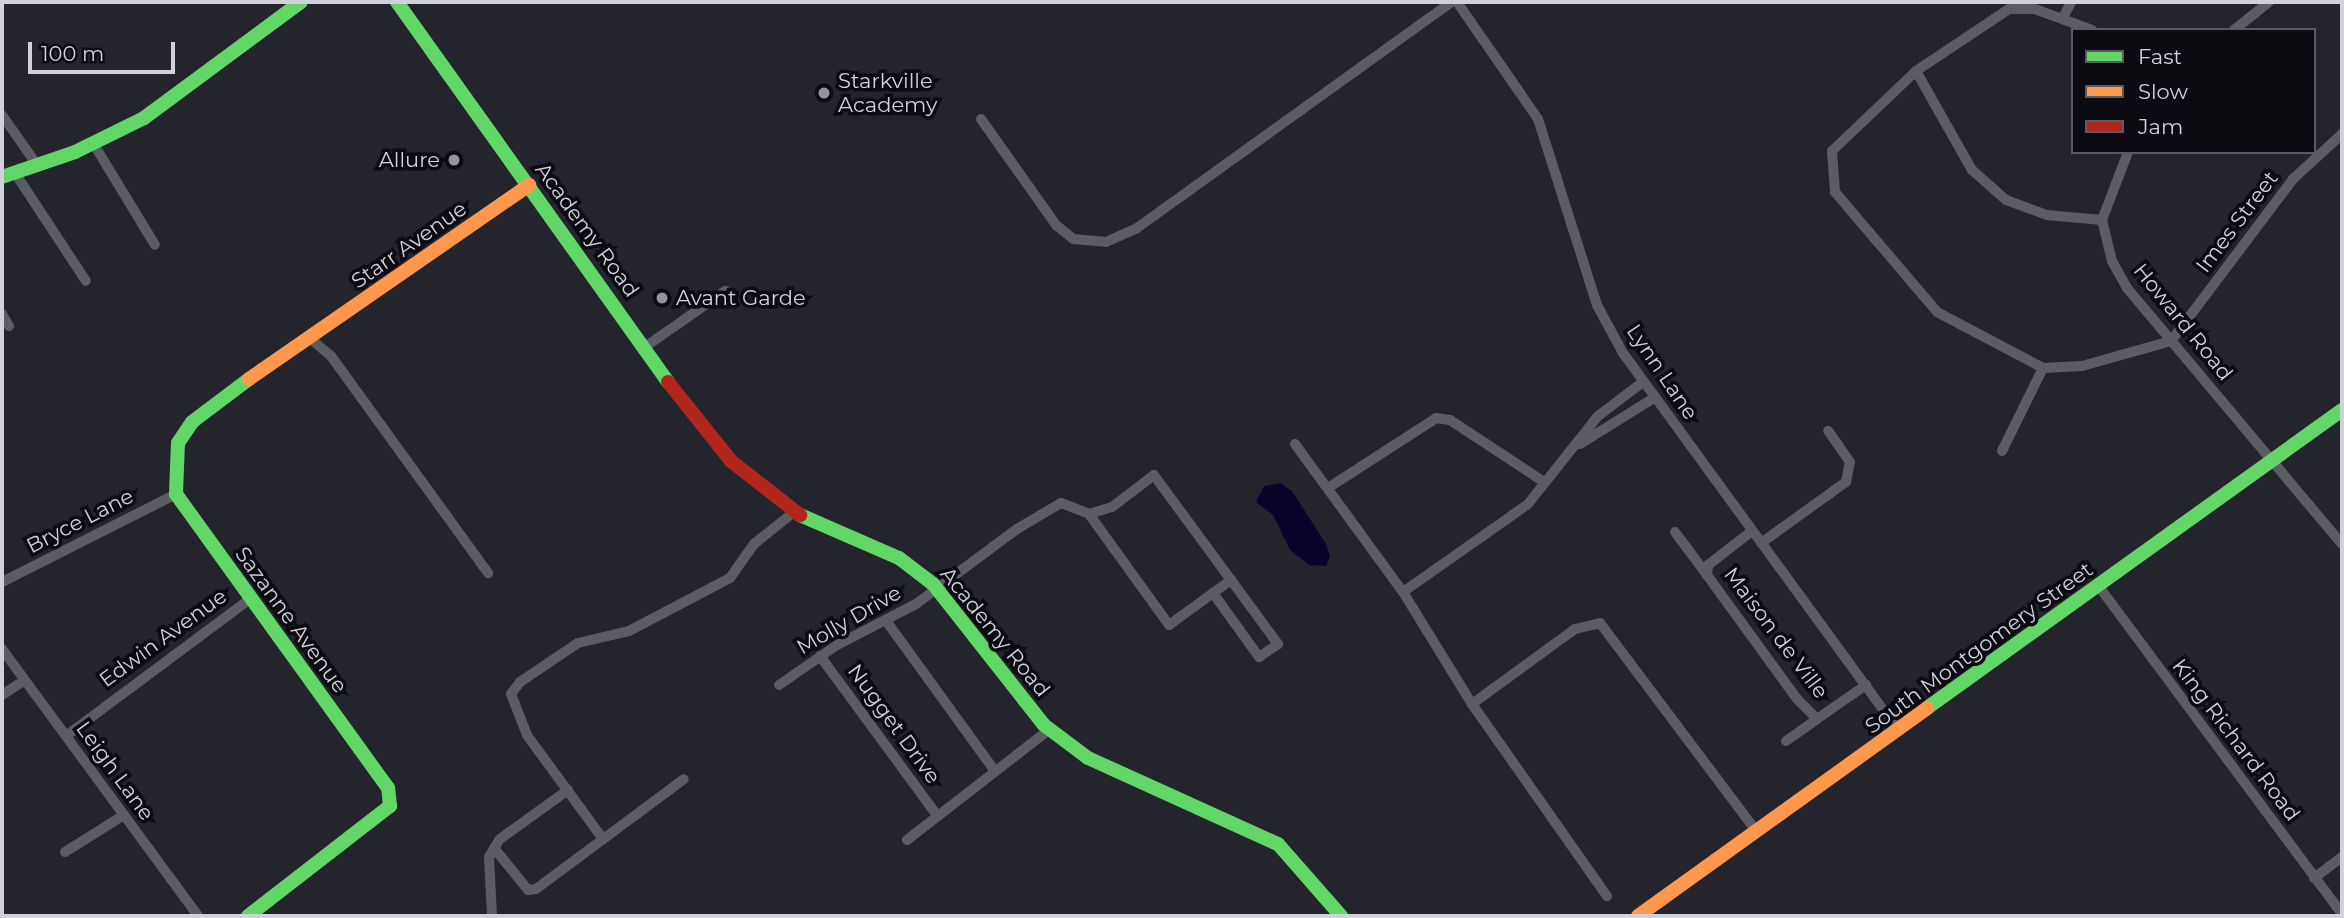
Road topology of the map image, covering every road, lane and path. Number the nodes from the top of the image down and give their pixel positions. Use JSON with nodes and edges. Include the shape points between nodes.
{"nodes":[{"id":1,"x":301,"y":2,"type":"edge"},
{"id":2,"x":397,"y":2,"type":"edge"},
{"id":3,"x":1451,"y":2,"type":"edge"},
{"id":4,"x":1457,"y":2,"type":"edge"},
{"id":5,"x":2071,"y":2,"type":"edge"},
{"id":6,"x":2269,"y":2,"type":"edge"},
{"id":7,"x":2064,"y":16,"type":"junction"},
{"id":8,"x":2088,"y":28,"type":"edge"},
{"id":9,"x":2236,"y":28,"type":"edge"},
{"id":10,"x":1916,"y":71,"type":"junction"},
{"id":11,"x":2,"y":116,"type":"edge"},
{"id":12,"x":981,"y":119,"type":"dead end"},
{"id":13,"x":2342,"y":134,"type":"edge"},
{"id":14,"x":93,"y":143,"type":"junction"},
{"id":15,"x":2127,"y":154,"type":"edge"},
{"id":16,"x":37,"y":165,"type":"junction"},
{"id":17,"x":9,"y":175,"type":"edge"},
{"id":18,"x":529,"y":185,"type":"junction"},
{"id":19,"x":2102,"y":220,"type":"junction"},
{"id":20,"x":155,"y":244,"type":"dead end"},
{"id":21,"x":86,"y":281,"type":"dead end"},
{"id":22,"x":725,"y":291,"type":"dead end"},
{"id":23,"x":2,"y":314,"type":"edge"},
{"id":24,"x":9,"y":326,"type":"dead end"},
{"id":25,"x":312,"y":340,"type":"junction"},
{"id":26,"x":2171,"y":341,"type":"junction"},
{"id":27,"x":645,"y":347,"type":"junction"},
{"id":28,"x":2043,"y":368,"type":"junction"},
{"id":29,"x":1643,"y":382,"type":"junction"},
{"id":30,"x":1654,"y":398,"type":"junction"},
{"id":31,"x":2342,"y":410,"type":"edge"},
{"id":32,"x":1828,"y":431,"type":"dead end"},
{"id":33,"x":1295,"y":444,"type":"dead end"},
{"id":34,"x":1576,"y":446,"type":"junction"},
{"id":35,"x":2002,"y":451,"type":"dead end"},
{"id":36,"x":2273,"y":461,"type":"junction"},
{"id":37,"x":1544,"y":482,"type":"junction"},
{"id":38,"x":1328,"y":488,"type":"junction"},
{"id":39,"x":176,"y":494,"type":"junction"},
{"id":40,"x":794,"y":512,"type":"junction"},
{"id":41,"x":1089,"y":514,"type":"junction"},
{"id":42,"x":1752,"y":531,"type":"junction"},
{"id":43,"x":1675,"y":532,"type":"dead end"},
{"id":44,"x":1761,"y":543,"type":"junction"},
{"id":45,"x":2342,"y":544,"type":"edge"},
{"id":46,"x":488,"y":573,"type":"dead end"},
{"id":47,"x":1707,"y":575,"type":"junction"},
{"id":48,"x":1231,"y":580,"type":"junction"},
{"id":49,"x":2,"y":582,"type":"edge"},
{"id":50,"x":2100,"y":588,"type":"junction"},
{"id":51,"x":937,"y":589,"type":"junction"},
{"id":52,"x":1403,"y":592,"type":"junction"},
{"id":53,"x":1213,"y":593,"type":"junction"},
{"id":54,"x":250,"y":599,"type":"junction"},
{"id":55,"x":887,"y":622,"type":"junction"},
{"id":56,"x":2,"y":649,"type":"edge"},
{"id":57,"x":820,"y":656,"type":"junction"},
{"id":58,"x":25,"y":680,"type":"junction"},
{"id":59,"x":779,"y":685,"type":"dead end"},
{"id":60,"x":1866,"y":685,"type":"junction"},
{"id":61,"x":2,"y":695,"type":"edge"},
{"id":62,"x":1472,"y":704,"type":"junction"},
{"id":63,"x":1817,"y":719,"type":"junction"},
{"id":64,"x":1050,"y":729,"type":"junction"},
{"id":65,"x":1899,"y":730,"type":"junction"},
{"id":66,"x":66,"y":736,"type":"junction"},
{"id":67,"x":1786,"y":741,"type":"dead end"},
{"id":68,"x":995,"y":771,"type":"junction"},
{"id":69,"x":684,"y":779,"type":"dead end"},
{"id":70,"x":568,"y":790,"type":"junction"},
{"id":71,"x":124,"y":815,"type":"junction"},
{"id":72,"x":937,"y":815,"type":"junction"},
{"id":73,"x":1757,"y":832,"type":"junction"},
{"id":74,"x":603,"y":839,"type":"junction"},
{"id":75,"x":907,"y":840,"type":"dead end"},
{"id":76,"x":494,"y":848,"type":"junction"},
{"id":77,"x":65,"y":852,"type":"dead end"},
{"id":78,"x":2342,"y":857,"type":"edge"},
{"id":79,"x":2314,"y":877,"type":"junction"},
{"id":80,"x":1607,"y":896,"type":"dead end"},
{"id":81,"x":2342,"y":914,"type":"edge"},
{"id":82,"x":198,"y":916,"type":"edge"},
{"id":83,"x":247,"y":916,"type":"edge"},
{"id":84,"x":492,"y":916,"type":"edge"},
{"id":85,"x":1341,"y":916,"type":"edge"},
{"id":86,"x":1638,"y":916,"type":"edge"}],
"edges":[{"from":1,"to":14,"type":"street","via":[[144,118]]},
{"from":2,"to":18,"type":"street","name":"Academy Road"},
{"from":3,"to":12,"type":"street","via":[[1137,228],[1106,243],[1073,239],[1056,225]]},
{"from":4,"to":29,"type":"street","name":"Lynn Lane","via":[[1538,119],[1597,305]]},
{"from":5,"to":7,"type":"street"},
{"from":6,"to":9,"type":"street"},
{"from":7,"to":8,"type":"street"},
{"from":7,"to":10,"type":"street","via":[[2008,9]]},
{"from":10,"to":19,"type":"street","via":[[1972,170],[2006,200],[2046,215]]},
{"from":10,"to":28,"type":"street","via":[[1832,151],[1835,192],[1937,312]]},
{"from":11,"to":16,"type":"street"},
{"from":13,"to":26,"type":"street","name":"Imes Street","via":[[2293,179]]},
{"from":14,"to":16,"type":"street"},
{"from":14,"to":20,"type":"street"},
{"from":15,"to":19,"type":"street"},
{"from":16,"to":17,"type":"street"},
{"from":17,"to":21,"type":"street"},
{"from":18,"to":25,"type":"street","name":"Starr Avenue"},
{"from":18,"to":27,"type":"street","name":"Academy Road"},
{"from":19,"to":26,"type":"street","name":"Howard Road","via":[[2112,261],[2127,288]]},
{"from":22,"to":27,"type":"street"},
{"from":23,"to":24,"type":"street"},
{"from":25,"to":39,"type":"street","via":[[294,346],[192,422],[178,443]]},
{"from":25,"to":46,"type":"street","via":[[331,356]]},
{"from":26,"to":28,"type":"street","via":[[2082,366]]},
{"from":26,"to":36,"type":"street","name":"Howard Road"},
{"from":27,"to":40,"type":"street","name":"Academy Road","via":[[704,433],[764,493]]},
{"from":28,"to":35,"type":"street"},
{"from":29,"to":30,"type":"street","name":"Lynn Lane"},
{"from":29,"to":34,"type":"street","via":[[1598,416]]},
{"from":30,"to":34,"type":"street"},
{"from":30,"to":42,"type":"street","name":"Lynn Lane"},
{"from":31,"to":36,"type":"street","name":"South Montgomery Street"},
{"from":32,"to":44,"type":"street","via":[[1850,462],[1846,482]]},
{"from":33,"to":38,"type":"street"},
{"from":34,"to":37,"type":"street"},
{"from":36,"to":45,"type":"street","name":"Howard Road"},
{"from":36,"to":50,"type":"street","name":"South Montgomery Street"},
{"from":37,"to":38,"type":"street","via":[[1450,420],[1436,418]]},
{"from":37,"to":52,"type":"street","via":[[1528,504]]},
{"from":38,"to":52,"type":"street"},
{"from":39,"to":49,"type":"street","name":"Bryce Lane"},
{"from":39,"to":54,"type":"street","name":"Sazanne Avenue"},
{"from":40,"to":51,"type":"street","name":"Academy Road","via":[[900,558]]},
{"from":40,"to":70,"type":"street","via":[[754,544],[730,578],[658,611],[629,631],[578,643],[520,682],[511,694],[514,711]]},
{"from":41,"to":48,"type":"street","via":[[1112,507],[1153,475]]},
{"from":41,"to":51,"type":"street","name":"Molly Drive","via":[[1072,503],[1044,510]]},
{"from":41,"to":53,"type":"street","via":[[1169,625]]},
{"from":42,"to":44,"type":"street","name":"Lynn Lane"},
{"from":42,"to":47,"type":"street","name":"Maison de Ville","via":[[1709,565]]},
{"from":43,"to":47,"type":"street"},
{"from":44,"to":60,"type":"street","name":"Lynn Lane"},
{"from":47,"to":63,"type":"street","name":"Maison de Ville"},
{"from":48,"to":53,"type":"street"},
{"from":48,"to":53,"type":"street","via":[[1278,644],[1259,657]]},
{"from":50,"to":65,"type":"street","name":"South Montgomery Street"},
{"from":50,"to":79,"type":"street","name":"King Richard Road"},
{"from":51,"to":55,"type":"street","name":"Molly Drive"},
{"from":51,"to":64,"type":"street","name":"Academy Road","via":[[1006,682]]},
{"from":52,"to":62,"type":"street"},
{"from":54,"to":66,"type":"street","name":"Edwin Avenue"},
{"from":54,"to":83,"type":"street","name":"Sazanne Avenue","via":[[388,788],[390,806]]},
{"from":55,"to":57,"type":"street","name":"Molly Drive"},
{"from":55,"to":68,"type":"street"},
{"from":56,"to":58,"type":"street","name":"Leigh Lane"},
{"from":57,"to":59,"type":"street","name":"Molly Drive"},
{"from":57,"to":72,"type":"street","name":"Nugget Drive"},
{"from":58,"to":61,"type":"street"},
{"from":58,"to":66,"type":"street","name":"Leigh Lane"},
{"from":60,"to":63,"type":"street","name":"Maison de Ville"},
{"from":60,"to":65,"type":"street","name":"Lynn Lane"},
{"from":62,"to":73,"type":"street","via":[[1575,629],[1600,624],[1610,630]]},
{"from":62,"to":80,"type":"street"},
{"from":63,"to":67,"type":"street"},
{"from":64,"to":68,"type":"street"},
{"from":64,"to":85,"type":"street","name":"Academy Road","via":[[1108,769],[1279,844]]},
{"from":65,"to":73,"type":"street","name":"South Montgomery Street"},
{"from":66,"to":71,"type":"street","name":"Leigh Lane"},
{"from":68,"to":72,"type":"street"},
{"from":69,"to":74,"type":"street"},
{"from":70,"to":74,"type":"street"},
{"from":70,"to":76,"type":"street"},
{"from":71,"to":77,"type":"street"},
{"from":71,"to":82,"type":"street","name":"Leigh Lane"},
{"from":72,"to":75,"type":"street"},
{"from":73,"to":86,"type":"street","name":"South Montgomery Street"},
{"from":74,"to":76,"type":"street","via":[[537,889],[528,890]]},
{"from":76,"to":84,"type":"street","via":[[489,857]]},
{"from":78,"to":79,"type":"street"},
{"from":79,"to":81,"type":"street","name":"King Richard Road"}]}
